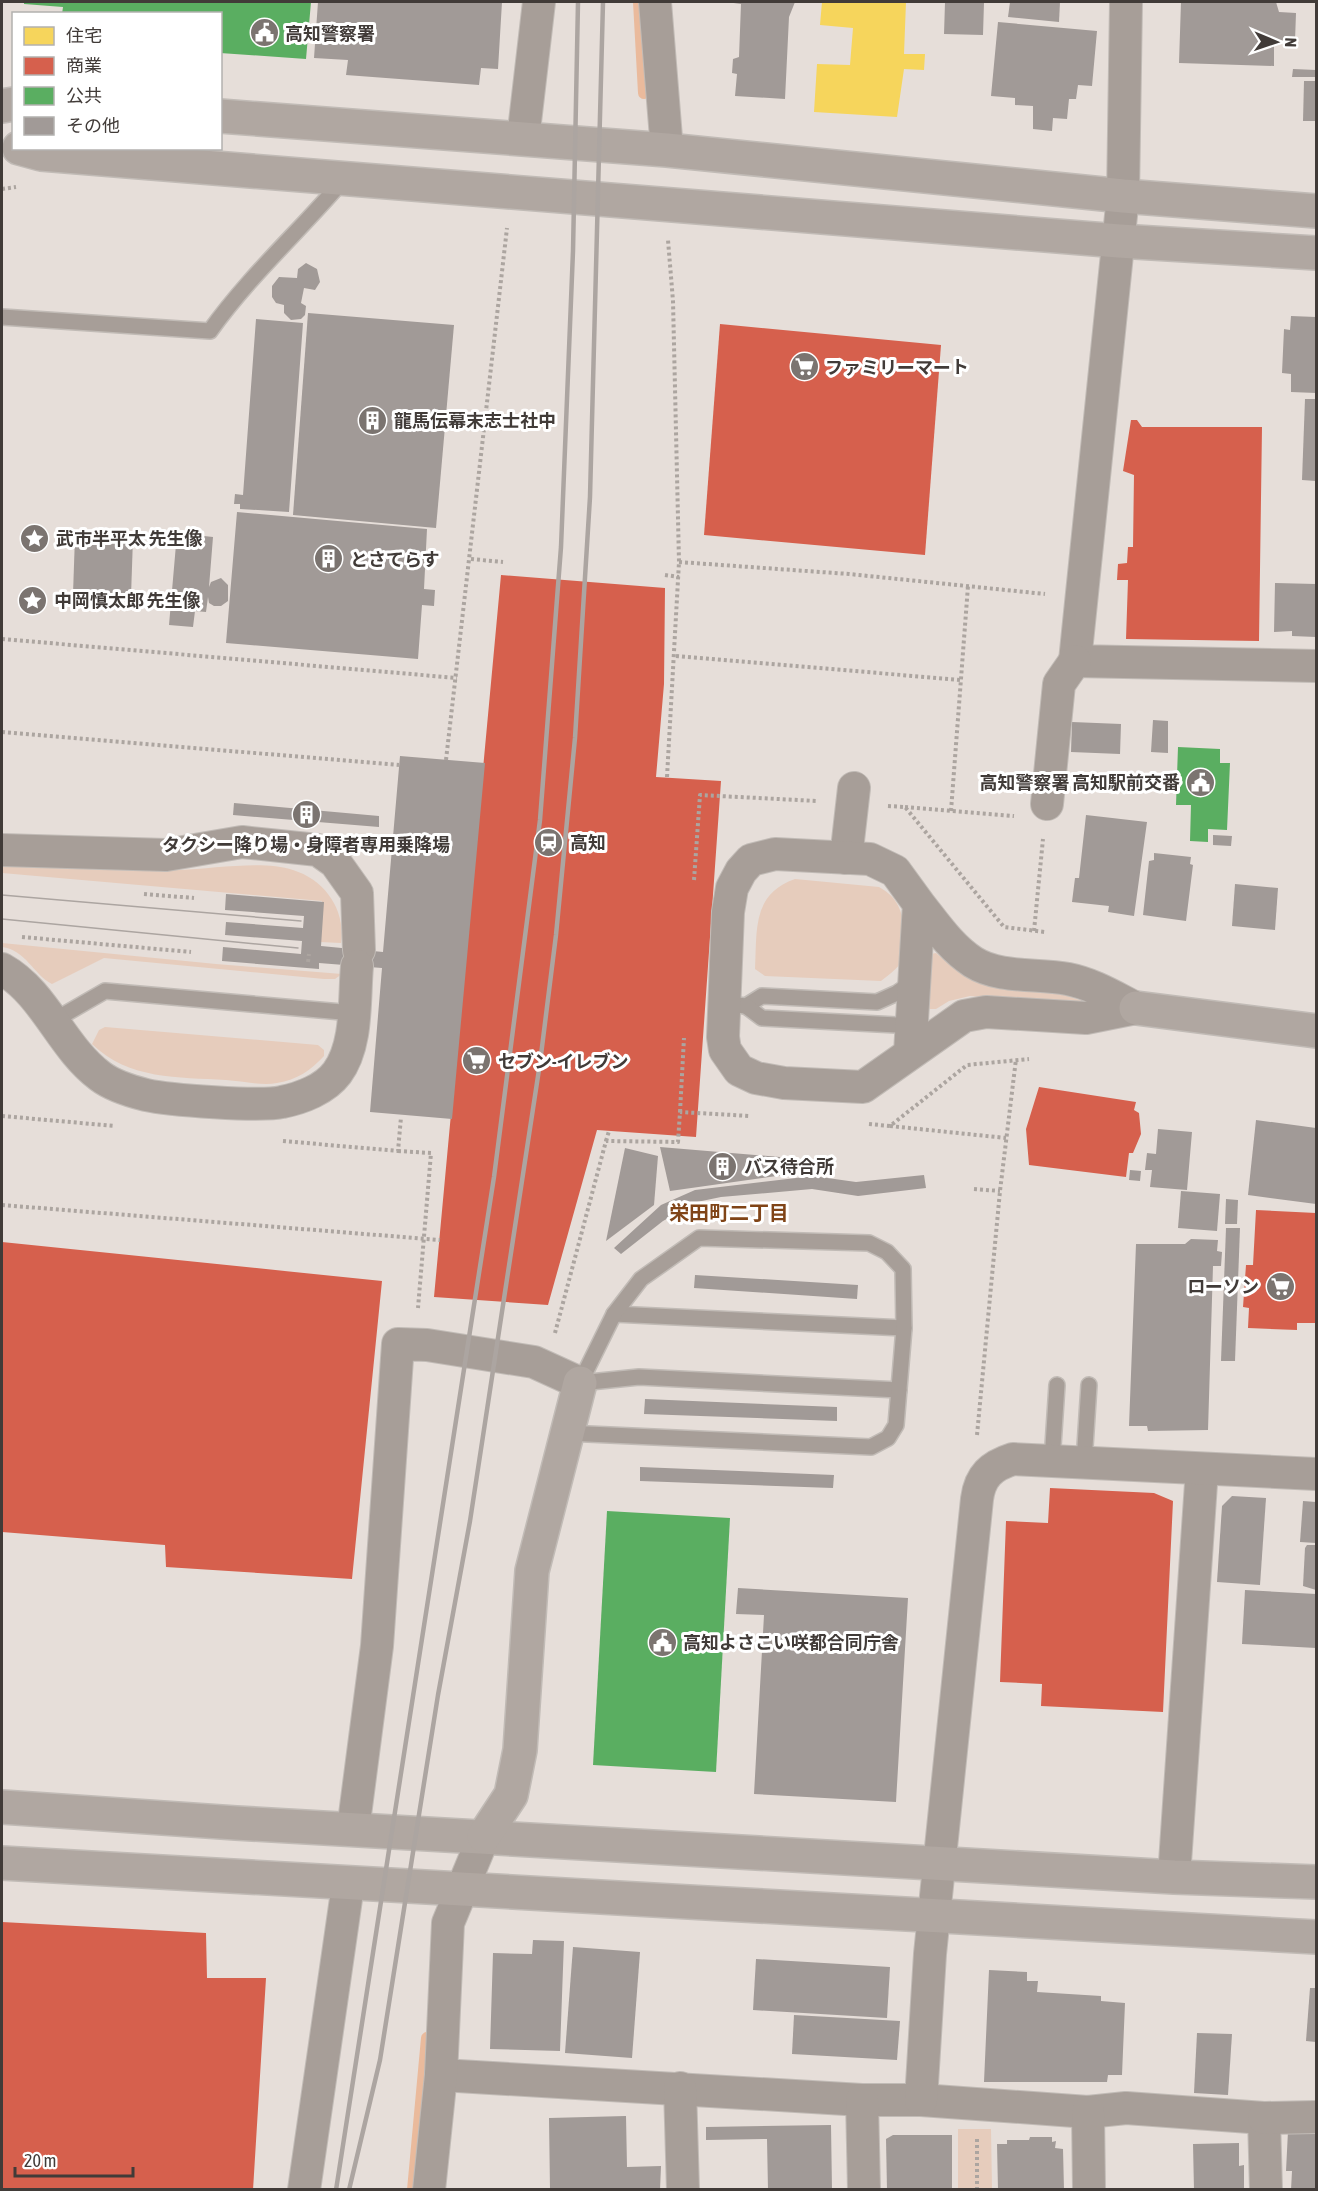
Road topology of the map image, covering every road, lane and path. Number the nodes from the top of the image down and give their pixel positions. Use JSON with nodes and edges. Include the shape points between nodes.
{"nodes":[{"id":1,"x":538,"y":2,"type":"edge"},
{"id":2,"x":655,"y":2,"type":"edge"},
{"id":3,"x":1126,"y":2,"type":"edge"},
{"id":4,"x":222,"y":116,"type":"edge"},
{"id":5,"x":523,"y":139,"type":"junction"},
{"id":6,"x":26,"y":150,"type":"edge"},
{"id":7,"x":667,"y":150,"type":"junction"},
{"id":8,"x":345,"y":178,"type":"junction"},
{"id":9,"x":1123,"y":196,"type":"junction"},
{"id":10,"x":1317,"y":211,"type":"edge"},
{"id":11,"x":507,"y":224,"type":"dead end"},
{"id":12,"x":668,"y":239,"type":"dead end"},
{"id":13,"x":1119,"y":241,"type":"junction"},
{"id":14,"x":1317,"y":254,"type":"edge"},
{"id":15,"x":2,"y":317,"type":"edge"},
{"id":16,"x":471,"y":559,"type":"junction"},
{"id":17,"x":503,"y":562,"type":"dead end"},
{"id":18,"x":679,"y":562,"type":"junction"},
{"id":19,"x":665,"y":575,"type":"dead end"},
{"id":20,"x":679,"y":577,"type":"junction"},
{"id":21,"x":968,"y":586,"type":"junction"},
{"id":22,"x":1082,"y":598,"type":"junction"},
{"id":23,"x":2,"y":639,"type":"edge"},
{"id":24,"x":676,"y":656,"type":"junction"},
{"id":25,"x":1075,"y":661,"type":"junction"},
{"id":26,"x":1317,"y":666,"type":"edge"},
{"id":27,"x":457,"y":678,"type":"junction"},
{"id":28,"x":961,"y":680,"type":"junction"},
{"id":29,"x":2,"y":732,"type":"edge"},
{"id":30,"x":446,"y":760,"type":"dead end"},
{"id":31,"x":399,"y":765,"type":"dead end"},
{"id":32,"x":667,"y":777,"type":"dead end"},
{"id":33,"x":854,"y":788,"type":"dead end"},
{"id":34,"x":905,"y":807,"type":"dead end"},
{"id":35,"x":951,"y":811,"type":"junction"},
{"id":36,"x":1046,"y":811,"type":"junction"},
{"id":37,"x":2,"y":850,"type":"edge"},
{"id":38,"x":846,"y":858,"type":"junction"},
{"id":39,"x":919,"y":904,"type":"junction"},
{"id":40,"x":1004,"y":927,"type":"dead end"},
{"id":41,"x":1034,"y":931,"type":"junction"},
{"id":42,"x":1045,"y":932,"type":"dead end"},
{"id":43,"x":13,"y":937,"type":"dead end"},
{"id":44,"x":191,"y":952,"type":"dead end"},
{"id":45,"x":309,"y":954,"type":"dead end"},
{"id":46,"x":308,"y":962,"type":"dead end"},
{"id":47,"x":2,"y":969,"type":"edge"},
{"id":48,"x":914,"y":981,"type":"junction"},
{"id":49,"x":735,"y":1001,"type":"junction"},
{"id":50,"x":1136,"y":1008,"type":"junction"},
{"id":51,"x":353,"y":1013,"type":"junction"},
{"id":52,"x":53,"y":1021,"type":"junction"},
{"id":53,"x":1317,"y":1031,"type":"edge"},
{"id":54,"x":911,"y":1039,"type":"junction"},
{"id":55,"x":1015,"y":1059,"type":"junction"},
{"id":56,"x":1029,"y":1059,"type":"dead end"},
{"id":57,"x":761,"y":1117,"type":"dead end"},
{"id":58,"x":866,"y":1124,"type":"dead end"},
{"id":59,"x":890,"y":1126,"type":"junction"},
{"id":60,"x":609,"y":1131,"type":"dead end"},
{"id":61,"x":1006,"y":1138,"type":"junction"},
{"id":62,"x":606,"y":1142,"type":"junction"},
{"id":63,"x":398,"y":1151,"type":"dead end"},
{"id":64,"x":974,"y":1189,"type":"dead end"},
{"id":65,"x":1000,"y":1191,"type":"junction"},
{"id":66,"x":2,"y":1205,"type":"edge"},
{"id":67,"x":423,"y":1239,"type":"junction"},
{"id":68,"x":440,"y":1240,"type":"dead end"},
{"id":69,"x":417,"y":1310,"type":"dead end"},
{"id":70,"x":614,"y":1314,"type":"junction"},
{"id":71,"x":904,"y":1328,"type":"junction"},
{"id":72,"x":555,"y":1335,"type":"dead end"},
{"id":73,"x":580,"y":1383,"type":"junction"},
{"id":74,"x":1057,"y":1385,"type":"dead end"},
{"id":75,"x":1089,"y":1385,"type":"dead end"},
{"id":76,"x":899,"y":1390,"type":"junction"},
{"id":77,"x":566,"y":1433,"type":"junction"},
{"id":78,"x":1052,"y":1461,"type":"junction"},
{"id":79,"x":1084,"y":1462,"type":"junction"},
{"id":80,"x":1202,"y":1469,"type":"junction"},
{"id":81,"x":986,"y":1473,"type":"junction"},
{"id":82,"x":1317,"y":1474,"type":"edge"},
{"id":83,"x":2,"y":1807,"type":"edge"},
{"id":84,"x":353,"y":1830,"type":"junction"},
{"id":85,"x":484,"y":1836,"type":"junction"},
{"id":86,"x":2,"y":1863,"type":"edge"},
{"id":87,"x":939,"y":1863,"type":"junction"},
{"id":88,"x":1174,"y":1877,"type":"junction"},
{"id":89,"x":1317,"y":1882,"type":"edge"},
{"id":90,"x":348,"y":1885,"type":"junction"},
{"id":91,"x":461,"y":1891,"type":"junction"},
{"id":92,"x":934,"y":1914,"type":"junction"},
{"id":93,"x":1317,"y":1937,"type":"edge"},
{"id":94,"x":441,"y":2075,"type":"junction"},
{"id":95,"x":680,"y":2088,"type":"junction"},
{"id":96,"x":862,"y":2100,"type":"junction"},
{"id":97,"x":921,"y":2100,"type":"junction"},
{"id":98,"x":1088,"y":2112,"type":"junction"},
{"id":99,"x":1317,"y":2117,"type":"edge"},
{"id":100,"x":1264,"y":2118,"type":"junction"},
{"id":101,"x":977,"y":2130,"type":"dead end"},
{"id":102,"x":304,"y":2190,"type":"edge"},
{"id":103,"x":429,"y":2190,"type":"edge"},
{"id":104,"x":683,"y":2190,"type":"edge"},
{"id":105,"x":864,"y":2190,"type":"edge"},
{"id":106,"x":977,"y":2190,"type":"edge"},
{"id":107,"x":1089,"y":2190,"type":"edge"},
{"id":108,"x":1266,"y":2190,"type":"edge"}],
"edges":[{"from":1,"to":5,"type":"street"},
{"from":2,"to":7,"type":"street"},
{"from":3,"to":9,"type":"street"},
{"from":4,"to":5,"type":"street"},
{"from":5,"to":7,"type":"street"},
{"from":6,"to":8,"type":"street"},
{"from":7,"to":9,"type":"street"},
{"from":8,"to":13,"type":"street"},
{"from":8,"to":15,"type":"lane","via":[[238,292],[210,331]]},
{"from":9,"to":10,"type":"street"},
{"from":9,"to":13,"type":"street"},
{"from":11,"to":16,"type":"path"},
{"from":12,"to":18,"type":"path"},
{"from":13,"to":14,"type":"street"},
{"from":13,"to":22,"type":"street"},
{"from":16,"to":17,"type":"path"},
{"from":16,"to":27,"type":"path"},
{"from":18,"to":20,"type":"path"},
{"from":18,"to":21,"type":"path"},
{"from":19,"to":20,"type":"path"},
{"from":20,"to":24,"type":"path"},
{"from":21,"to":22,"type":"path"},
{"from":21,"to":28,"type":"path"},
{"from":22,"to":25,"type":"street"},
{"from":23,"to":27,"type":"path"},
{"from":24,"to":28,"type":"path"},
{"from":24,"to":32,"type":"path"},
{"from":25,"to":26,"type":"street"},
{"from":25,"to":36,"type":"street","via":[[1059,684]]},
{"from":27,"to":30,"type":"path"},
{"from":28,"to":35,"type":"path"},
{"from":29,"to":31,"type":"path"},
{"from":33,"to":38,"type":"street"},
{"from":34,"to":35,"type":"path"},
{"from":35,"to":36,"type":"path"},
{"from":36,"to":41,"type":"path"},
{"from":37,"to":51,"type":"street","via":[[166,855],[242,842],[318,850],[335,862],[357,893],[358,958]]},
{"from":38,"to":39,"type":"street","via":[[870,859],[895,871]]},
{"from":38,"to":49,"type":"street","via":[[775,854],[751,860],[741,871],[732,888],[728,912]]},
{"from":39,"to":48,"type":"street"},
{"from":39,"to":50,"type":"street","via":[[959,952],[974,963],[994,970],[1093,986]]},
{"from":40,"to":41,"type":"path"},
{"from":41,"to":42,"type":"path"},
{"from":43,"to":44,"type":"path"},
{"from":45,"to":46,"type":"path"},
{"from":47,"to":52,"type":"street","via":[[22,983]]},
{"from":48,"to":49,"type":"lane","via":[[877,1002],[762,996]]},
{"from":48,"to":54,"type":"street"},
{"from":49,"to":54,"type":"lane","via":[[762,1018]]},
{"from":49,"to":54,"type":"street","via":[[722,1023],[725,1050],[739,1070],[756,1078],[863,1087]]},
{"from":50,"to":53,"type":"street"},
{"from":50,"to":54,"type":"street","via":[[1086,1018],[986,1012],[964,1016],[946,1029]]},
{"from":51,"to":52,"type":"lane","via":[[105,991]]},
{"from":51,"to":52,"type":"street","via":[[349,1050],[337,1073],[326,1084],[280,1103],[148,1096],[112,1085],[85,1062]]},
{"from":55,"to":56,"type":"path"},
{"from":55,"to":59,"type":"path","via":[[967,1065]]},
{"from":55,"to":61,"type":"path"},
{"from":57,"to":62,"type":"path","via":[[680,1112],[678,1142]]},
{"from":58,"to":59,"type":"path"},
{"from":59,"to":61,"type":"path"},
{"from":60,"to":62,"type":"path"},
{"from":61,"to":65,"type":"path"},
{"from":62,"to":72,"type":"path"},
{"from":63,"to":67,"type":"path","via":[[431,1153]]},
{"from":64,"to":65,"type":"path"},
{"from":65,"to":81,"type":"path","via":[[976,1444]]},
{"from":66,"to":67,"type":"path"},
{"from":67,"to":68,"type":"path"},
{"from":67,"to":69,"type":"path"},
{"from":70,"to":71,"type":"lane"},
{"from":70,"to":71,"type":"lane","via":[[641,1279],[699,1238],[868,1244],[887,1252],[903,1269]]},
{"from":70,"to":73,"type":"lane"},
{"from":71,"to":76,"type":"lane"},
{"from":73,"to":76,"type":"lane","via":[[639,1377]]},
{"from":73,"to":77,"type":"street"},
{"from":73,"to":84,"type":"street","via":[[534,1362],[398,1344],[377,1646]]},
{"from":74,"to":78,"type":"lane"},
{"from":75,"to":79,"type":"lane"},
{"from":76,"to":77,"type":"lane","via":[[896,1425],[888,1438],[871,1447]]},
{"from":77,"to":85,"type":"street","via":[[532,1571],[520,1750],[511,1795]]},
{"from":78,"to":79,"type":"street"},
{"from":78,"to":81,"type":"street","via":[[1012,1459]]},
{"from":79,"to":80,"type":"street"},
{"from":80,"to":82,"type":"street"},
{"from":80,"to":88,"type":"street"},
{"from":81,"to":87,"type":"street","via":[[977,1499]]},
{"from":83,"to":84,"type":"street"},
{"from":84,"to":85,"type":"street"},
{"from":85,"to":87,"type":"street"},
{"from":85,"to":91,"type":"street"},
{"from":86,"to":90,"type":"street"},
{"from":87,"to":88,"type":"street"},
{"from":87,"to":92,"type":"street"},
{"from":88,"to":89,"type":"street"},
{"from":90,"to":91,"type":"street"},
{"from":90,"to":102,"type":"street"},
{"from":91,"to":92,"type":"street"},
{"from":91,"to":94,"type":"street","via":[[448,1923]]},
{"from":92,"to":93,"type":"street"},
{"from":92,"to":97,"type":"street"},
{"from":94,"to":95,"type":"street"},
{"from":94,"to":103,"type":"street"},
{"from":95,"to":96,"type":"street"},
{"from":95,"to":104,"type":"street"},
{"from":96,"to":97,"type":"street"},
{"from":96,"to":105,"type":"street"},
{"from":97,"to":98,"type":"street"},
{"from":98,"to":100,"type":"street","via":[[1126,2108]]},
{"from":98,"to":107,"type":"street"},
{"from":99,"to":100,"type":"street"},
{"from":100,"to":108,"type":"street"},
{"from":101,"to":106,"type":"path"}]}
